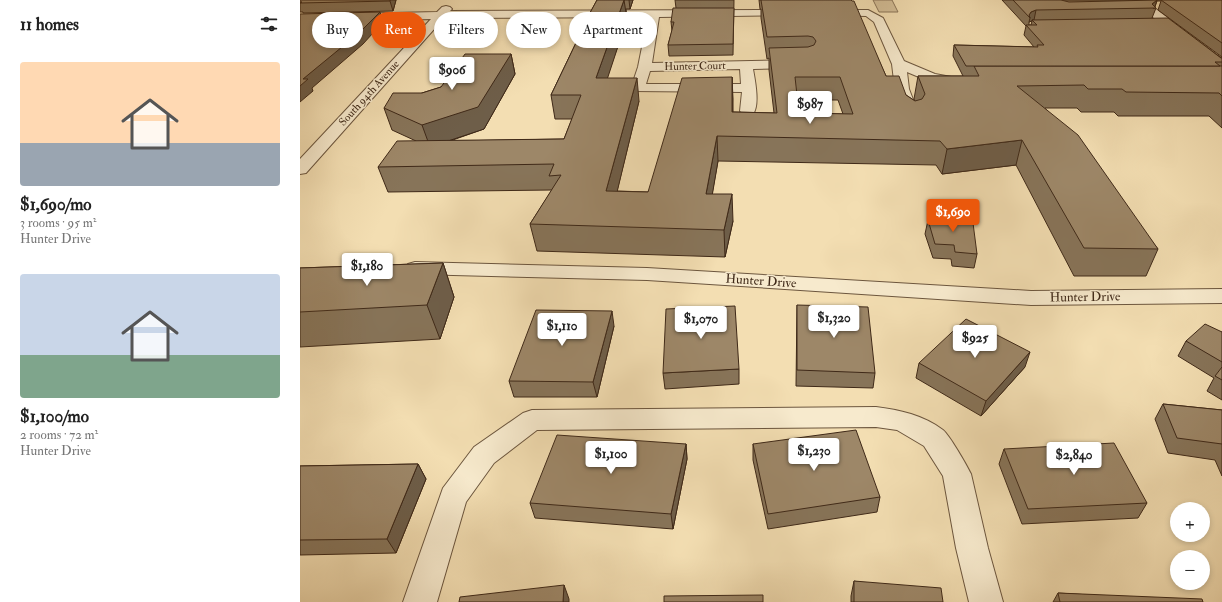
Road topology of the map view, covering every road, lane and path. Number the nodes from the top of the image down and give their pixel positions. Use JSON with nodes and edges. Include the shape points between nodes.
{"nodes":[{"id":1,"x":454,"y":0,"type":"edge"},
{"id":2,"x":1164,"y":5,"type":"edge"},
{"id":3,"x":443,"y":12,"type":"edge"},
{"id":4,"x":805,"y":13,"type":"edge"},
{"id":5,"x":820,"y":13,"type":"edge"},
{"id":6,"x":569,"y":14,"type":"edge"},
{"id":7,"x":657,"y":14,"type":"edge"},
{"id":8,"x":434,"y":15,"type":"edge"},
{"id":9,"x":498,"y":15,"type":"edge"},
{"id":10,"x":300,"y":19,"type":"edge"},
{"id":11,"x":434,"y":22,"type":"edge"},
{"id":12,"x":1152,"y":23,"type":"edge"},
{"id":13,"x":1167,"y":23,"type":"junction"},
{"id":14,"x":648,"y":48,"type":"edge"},
{"id":15,"x":807,"y":64,"type":"edge"},
{"id":16,"x":899,"y":64,"type":"junction"},
{"id":17,"x":746,"y":65,"type":"junction"},
{"id":18,"x":1222,"y":65,"type":"edge"},
{"id":19,"x":645,"y":67,"type":"junction"},
{"id":20,"x":749,"y":88,"type":"junction"},
{"id":21,"x":902,"y":89,"type":"junction"},
{"id":22,"x":748,"y":111,"type":"edge"},
{"id":23,"x":912,"y":118,"type":"edge"},
{"id":24,"x":300,"y":169,"type":"edge"},
{"id":25,"x":399,"y":268,"type":"edge"},
{"id":26,"x":1222,"y":296,"type":"edge"},
{"id":27,"x":420,"y":602,"type":"edge"},
{"id":28,"x":986,"y":602,"type":"edge"}],
"edges":[{"from":1,"to":3,"type":"street","name":"South 94th Avenue"},
{"from":2,"to":13,"type":"street","via":[[1140,5]]},
{"from":4,"to":7,"type":"street"},
{"from":5,"to":16,"type":"street","via":[[868,12],[879,20]]},
{"from":6,"to":9,"type":"street"},
{"from":8,"to":10,"type":"street"},
{"from":11,"to":24,"type":"street","name":"South 94th Avenue"},
{"from":12,"to":13,"type":"street"},
{"from":13,"to":18,"type":"street"},
{"from":14,"to":19,"type":"street","name":"Hunter Court"},
{"from":15,"to":17,"type":"street","name":"Hunter Court"},
{"from":16,"to":21,"type":"street"},
{"from":16,"to":21,"type":"street","via":[[931,77],[968,83]]},
{"from":17,"to":19,"type":"street","name":"Hunter Court"},
{"from":17,"to":20,"type":"street"},
{"from":19,"to":20,"type":"street","name":"Hunter Court","via":[[638,88]]},
{"from":20,"to":22,"type":"street"},
{"from":21,"to":23,"type":"street"},
{"from":25,"to":26,"type":"street","name":"Hunter Drive","via":[[646,274],[1031,298]]},
{"from":27,"to":28,"type":"street","via":[[453,497],[484,455],[532,420],[876,417],[902,421],[934,438],[957,474]]}]}
